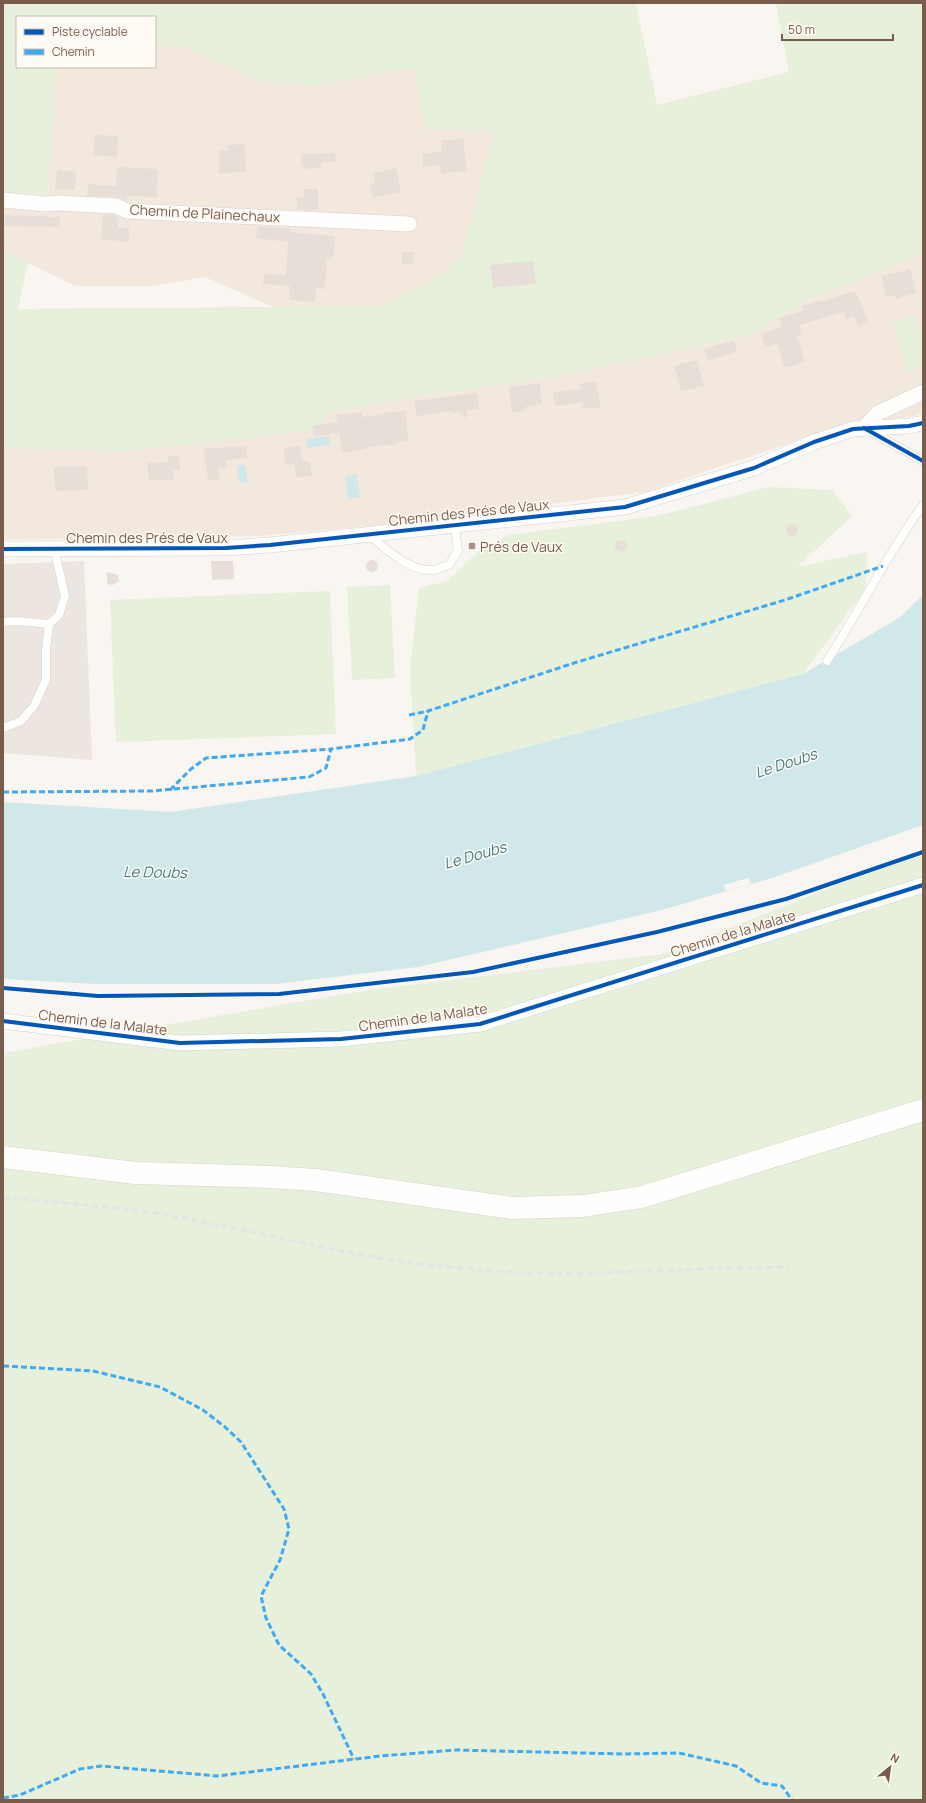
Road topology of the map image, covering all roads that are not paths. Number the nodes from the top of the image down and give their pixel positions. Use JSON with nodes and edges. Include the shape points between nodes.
{"nodes":[{"id":1,"x":3,"y":200,"type":"edge"},
{"id":2,"x":409,"y":224,"type":"dead end"},
{"id":3,"x":923,"y":392,"type":"edge"},
{"id":4,"x":923,"y":423,"type":"edge"},
{"id":5,"x":864,"y":428,"type":"junction"},
{"id":6,"x":923,"y":461,"type":"edge"},
{"id":7,"x":923,"y":505,"type":"edge"},
{"id":8,"x":455,"y":525,"type":"junction"},
{"id":9,"x":367,"y":534,"type":"junction"},
{"id":10,"x":54,"y":548,"type":"junction"},
{"id":11,"x":3,"y":549,"type":"edge"},
{"id":12,"x":3,"y":622,"type":"edge"},
{"id":13,"x":49,"y":624,"type":"junction"},
{"id":14,"x":827,"y":661,"type":"dead end"},
{"id":15,"x":3,"y":728,"type":"edge"},
{"id":16,"x":923,"y":886,"type":"edge"},
{"id":17,"x":3,"y":1021,"type":"edge"},
{"id":18,"x":923,"y":1110,"type":"edge"},
{"id":19,"x":3,"y":1157,"type":"edge"}],
"edges":[{"from":1,"to":2,"type":"street","name":"Chemin de Plainechaux","via":[[116,206],[127,211]]},
{"from":3,"to":5,"type":"street","via":[[878,413]]},
{"from":4,"to":5,"type":"street","name":"Chemin des Prés de Vaux"},
{"from":5,"to":6,"type":"lane"},
{"from":5,"to":8,"type":"street","name":"Chemin des Prés de Vaux","via":[[853,429],[814,442],[754,468],[624,507]]},
{"from":7,"to":14,"type":"lane","via":[[883,566]]},
{"from":8,"to":9,"type":"street","name":"Chemin des Prés de Vaux"},
{"from":8,"to":9,"type":"lane","via":[[458,550],[449,565],[434,570],[416,568],[394,556]]},
{"from":9,"to":10,"type":"street","name":"Chemin des Prés de Vaux","via":[[226,548]]},
{"from":10,"to":11,"type":"street","name":"Chemin des Prés de Vaux"},
{"from":10,"to":13,"type":"lane","via":[[65,596],[58,615]]},
{"from":12,"to":13,"type":"lane"},
{"from":13,"to":15,"type":"lane","via":[[46,680],[34,706],[21,721]]},
{"from":16,"to":17,"type":"street","name":"Chemin de la Malate","via":[[480,1024],[341,1039],[180,1042]]},
{"from":18,"to":19,"type":"main road","via":[[642,1197],[583,1206],[512,1208],[316,1180],[136,1173]]}]}
